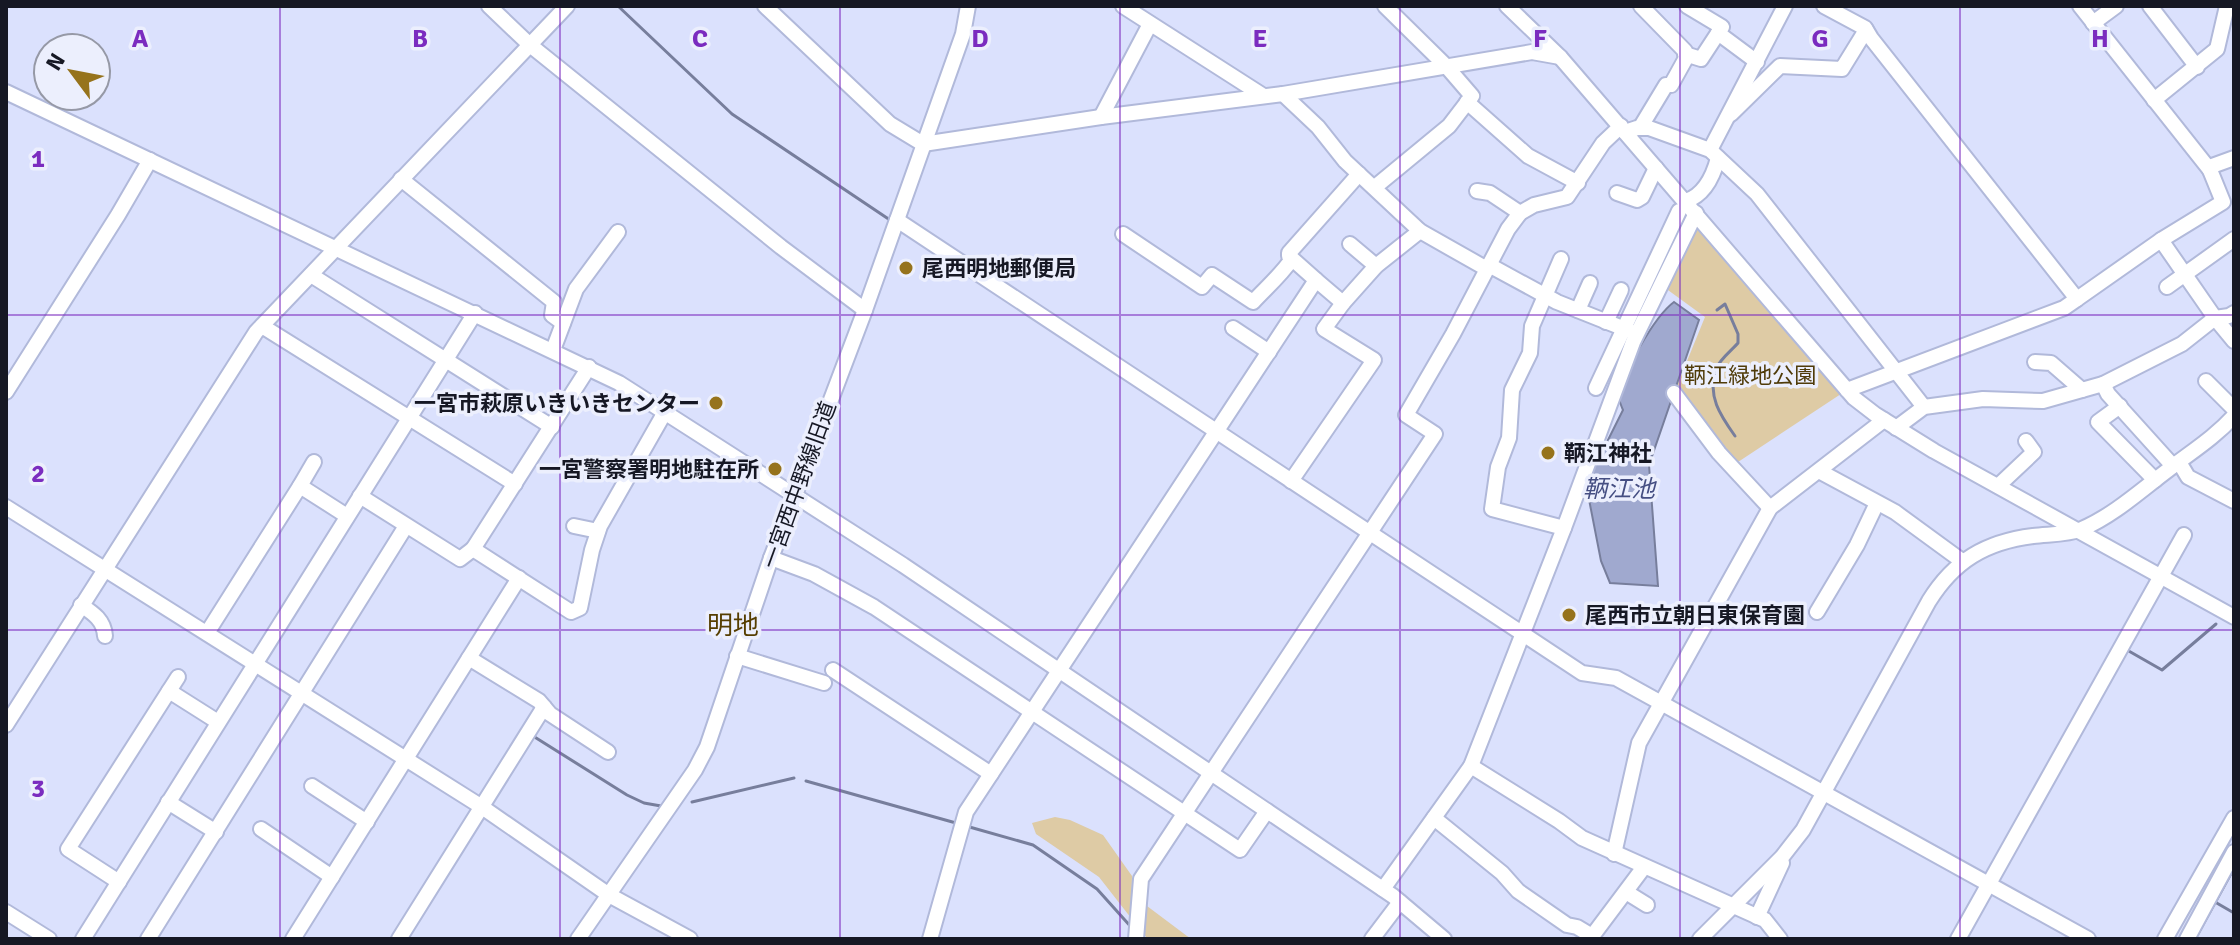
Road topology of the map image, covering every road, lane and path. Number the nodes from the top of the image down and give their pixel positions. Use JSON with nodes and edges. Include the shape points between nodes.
{"nodes":[{"id":1,"x":489,"y":6,"type":"edge"},
{"id":2,"x":567,"y":6,"type":"edge"},
{"id":3,"x":765,"y":6,"type":"edge"},
{"id":4,"x":968,"y":6,"type":"edge"},
{"id":5,"x":1123,"y":6,"type":"edge"},
{"id":6,"x":1385,"y":6,"type":"edge"},
{"id":7,"x":1507,"y":6,"type":"edge"},
{"id":8,"x":1641,"y":6,"type":"edge"},
{"id":9,"x":1687,"y":6,"type":"edge"},
{"id":10,"x":1785,"y":6,"type":"edge"},
{"id":11,"x":1824,"y":6,"type":"edge"},
{"id":12,"x":2080,"y":6,"type":"edge"},
{"id":13,"x":2116,"y":6,"type":"edge"},
{"id":14,"x":2150,"y":6,"type":"edge"},
{"id":15,"x":2227,"y":6,"type":"edge"},
{"id":16,"x":2093,"y":23,"type":"junction"},
{"id":17,"x":1150,"y":24,"type":"junction"},
{"id":18,"x":1866,"y":30,"type":"junction"},
{"id":19,"x":1718,"y":33,"type":"junction"},
{"id":20,"x":530,"y":45,"type":"junction"},
{"id":21,"x":1685,"y":54,"type":"junction"},
{"id":22,"x":1560,"y":57,"type":"junction"},
{"id":23,"x":1758,"y":58,"type":"junction"},
{"id":24,"x":1780,"y":66,"type":"junction"},
{"id":25,"x":1447,"y":67,"type":"junction"},
{"id":26,"x":2197,"y":67,"type":"junction"},
{"id":27,"x":6,"y":92,"type":"edge"},
{"id":28,"x":1283,"y":94,"type":"junction"},
{"id":29,"x":1262,"y":95,"type":"junction"},
{"id":30,"x":2154,"y":100,"type":"junction"},
{"id":31,"x":1467,"y":102,"type":"junction"},
{"id":32,"x":1731,"y":114,"type":"junction"},
{"id":33,"x":1101,"y":117,"type":"junction"},
{"id":34,"x":1629,"y":129,"type":"junction"},
{"id":35,"x":923,"y":144,"type":"junction"},
{"id":36,"x":1714,"y":154,"type":"junction"},
{"id":37,"x":2234,"y":158,"type":"edge"},
{"id":38,"x":150,"y":160,"type":"junction"},
{"id":39,"x":1656,"y":168,"type":"junction"},
{"id":40,"x":2210,"y":170,"type":"junction"},
{"id":41,"x":1359,"y":174,"type":"junction"},
{"id":42,"x":401,"y":179,"type":"junction"},
{"id":43,"x":1578,"y":183,"type":"junction"},
{"id":44,"x":1375,"y":187,"type":"junction"},
{"id":45,"x":1477,"y":191,"type":"dead end"},
{"id":46,"x":1617,"y":193,"type":"dead end"},
{"id":47,"x":1687,"y":208,"type":"junction"},
{"id":48,"x":1520,"y":213,"type":"junction"},
{"id":49,"x":897,"y":220,"type":"junction"},
{"id":50,"x":1420,"y":231,"type":"junction"},
{"id":51,"x":618,"y":232,"type":"dead end"},
{"id":52,"x":1123,"y":234,"type":"dead end"},
{"id":53,"x":2234,"y":239,"type":"edge"},
{"id":54,"x":2161,"y":240,"type":"junction"},
{"id":55,"x":1350,"y":244,"type":"dead end"},
{"id":56,"x":336,"y":248,"type":"junction"},
{"id":57,"x":1292,"y":259,"type":"junction"},
{"id":58,"x":1561,"y":259,"type":"dead end"},
{"id":59,"x":1376,"y":266,"type":"junction"},
{"id":60,"x":1488,"y":267,"type":"junction"},
{"id":61,"x":2185,"y":274,"type":"junction"},
{"id":62,"x":311,"y":275,"type":"junction"},
{"id":63,"x":1316,"y":280,"type":"junction"},
{"id":64,"x":1590,"y":283,"type":"dead end"},
{"id":65,"x":2167,"y":287,"type":"dead end"},
{"id":66,"x":1621,"y":290,"type":"dead end"},
{"id":67,"x":1544,"y":295,"type":"junction"},
{"id":68,"x":2077,"y":299,"type":"junction"},
{"id":69,"x":1343,"y":303,"type":"junction"},
{"id":70,"x":865,"y":310,"type":"junction"},
{"id":71,"x":1578,"y":310,"type":"junction"},
{"id":72,"x":475,"y":313,"type":"junction"},
{"id":73,"x":2234,"y":313,"type":"edge"},
{"id":74,"x":2215,"y":318,"type":"junction"},
{"id":75,"x":1606,"y":322,"type":"junction"},
{"id":76,"x":563,"y":323,"type":"junction"},
{"id":77,"x":262,"y":326,"type":"junction"},
{"id":78,"x":1233,"y":328,"type":"dead end"},
{"id":79,"x":1631,"y":331,"type":"junction"},
{"id":80,"x":2234,"y":341,"type":"edge"},
{"id":81,"x":553,"y":350,"type":"junction"},
{"id":82,"x":1269,"y":352,"type":"junction"},
{"id":83,"x":446,"y":360,"type":"junction"},
{"id":84,"x":2035,"y":362,"type":"dead end"},
{"id":85,"x":589,"y":367,"type":"junction"},
{"id":86,"x":1895,"y":370,"type":"junction"},
{"id":87,"x":2206,"y":381,"type":"dead end"},
{"id":88,"x":2103,"y":384,"type":"junction"},
{"id":89,"x":1596,"y":388,"type":"dead end"},
{"id":90,"x":1847,"y":390,"type":"junction"},
{"id":91,"x":2082,"y":390,"type":"junction"},
{"id":92,"x":6,"y":392,"type":"edge"},
{"id":93,"x":1674,"y":393,"type":"dead end"},
{"id":94,"x":2120,"y":406,"type":"junction"},
{"id":95,"x":1924,"y":407,"type":"junction"},
{"id":96,"x":2234,"y":409,"type":"edge"},
{"id":97,"x":665,"y":412,"type":"junction"},
{"id":98,"x":2234,"y":416,"type":"edge"},
{"id":99,"x":409,"y":418,"type":"junction"},
{"id":100,"x":1890,"y":424,"type":"junction"},
{"id":101,"x":552,"y":427,"type":"junction"},
{"id":102,"x":1217,"y":429,"type":"junction"},
{"id":103,"x":2026,"y":441,"type":"dead end"},
{"id":104,"x":314,"y":462,"type":"dead end"},
{"id":105,"x":2176,"y":464,"type":"junction"},
{"id":106,"x":1819,"y":471,"type":"junction"},
{"id":107,"x":2155,"y":480,"type":"junction"},
{"id":108,"x":1291,"y":481,"type":"junction"},
{"id":109,"x":515,"y":484,"type":"junction"},
{"id":110,"x":300,"y":486,"type":"junction"},
{"id":111,"x":1998,"y":486,"type":"junction"},
{"id":112,"x":360,"y":496,"type":"junction"},
{"id":113,"x":794,"y":497,"type":"junction"},
{"id":114,"x":2234,"y":501,"type":"edge"},
{"id":115,"x":1877,"y":503,"type":"junction"},
{"id":116,"x":6,"y":507,"type":"edge"},
{"id":117,"x":1770,"y":508,"type":"junction"},
{"id":118,"x":347,"y":516,"type":"junction"},
{"id":119,"x":406,"y":526,"type":"junction"},
{"id":120,"x":574,"y":526,"type":"dead end"},
{"id":121,"x":1564,"y":528,"type":"junction"},
{"id":122,"x":598,"y":531,"type":"junction"},
{"id":123,"x":2078,"y":531,"type":"junction"},
{"id":124,"x":1372,"y":534,"type":"junction"},
{"id":125,"x":2184,"y":535,"type":"dead end"},
{"id":126,"x":473,"y":549,"type":"junction"},
{"id":127,"x":771,"y":558,"type":"junction"},
{"id":128,"x":1962,"y":561,"type":"junction"},
{"id":129,"x":104,"y":569,"type":"junction"},
{"id":130,"x":2160,"y":576,"type":"junction"},
{"id":131,"x":519,"y":578,"type":"junction"},
{"id":132,"x":2234,"y":600,"type":"edge"},
{"id":133,"x":81,"y":605,"type":"junction"},
{"id":134,"x":1817,"y":612,"type":"dead end"},
{"id":135,"x":2228,"y":614,"type":"edge"},
{"id":136,"x":207,"y":633,"type":"junction"},
{"id":137,"x":1522,"y":634,"type":"junction"},
{"id":138,"x":105,"y":636,"type":"dead end"},
{"id":139,"x":737,"y":656,"type":"junction"},
{"id":140,"x":469,"y":658,"type":"junction"},
{"id":141,"x":255,"y":663,"type":"junction"},
{"id":142,"x":1058,"y":671,"type":"junction"},
{"id":143,"x":178,"y":677,"type":"dead end"},
{"id":144,"x":169,"y":691,"type":"junction"},
{"id":145,"x":303,"y":693,"type":"junction"},
{"id":146,"x":1660,"y":704,"type":"junction"},
{"id":147,"x":544,"y":707,"type":"junction"},
{"id":148,"x":1031,"y":712,"type":"junction"},
{"id":149,"x":218,"y":722,"type":"junction"},
{"id":150,"x":6,"y":725,"type":"edge"},
{"id":151,"x":608,"y":752,"type":"dead end"},
{"id":152,"x":406,"y":760,"type":"junction"},
{"id":153,"x":1471,"y":766,"type":"junction"},
{"id":154,"x":1210,"y":772,"type":"junction"},
{"id":155,"x":991,"y":774,"type":"junction"},
{"id":156,"x":312,"y":786,"type":"dead end"},
{"id":157,"x":1824,"y":794,"type":"junction"},
{"id":158,"x":168,"y":802,"type":"junction"},
{"id":159,"x":482,"y":807,"type":"junction"},
{"id":160,"x":1267,"y":811,"type":"junction"},
{"id":161,"x":1183,"y":813,"type":"junction"},
{"id":162,"x":1434,"y":818,"type":"junction"},
{"id":163,"x":2234,"y":818,"type":"edge"},
{"id":164,"x":367,"y":822,"type":"junction"},
{"id":165,"x":261,"y":829,"type":"dead end"},
{"id":166,"x":216,"y":832,"type":"junction"},
{"id":167,"x":1789,"y":849,"type":"junction"},
{"id":168,"x":2234,"y":852,"type":"edge"},
{"id":169,"x":1614,"y":854,"type":"junction"},
{"id":170,"x":1644,"y":867,"type":"junction"},
{"id":171,"x":332,"y":877,"type":"junction"},
{"id":172,"x":119,"y":882,"type":"junction"},
{"id":173,"x":1988,"y":884,"type":"junction"},
{"id":174,"x":1383,"y":889,"type":"junction"},
{"id":175,"x":1626,"y":892,"type":"junction"},
{"id":176,"x":609,"y":895,"type":"junction"},
{"id":177,"x":1400,"y":902,"type":"junction"},
{"id":178,"x":1647,"y":905,"type":"dead end"},
{"id":179,"x":1733,"y":907,"type":"junction"},
{"id":180,"x":6,"y":912,"type":"edge"},
{"id":181,"x":1757,"y":917,"type":"junction"},
{"id":182,"x":1591,"y":938,"type":"edge"},
{"id":183,"x":49,"y":939,"type":"edge"},
{"id":184,"x":83,"y":939,"type":"edge"},
{"id":185,"x":148,"y":939,"type":"edge"},
{"id":186,"x":293,"y":939,"type":"edge"},
{"id":187,"x":399,"y":939,"type":"edge"},
{"id":188,"x":578,"y":939,"type":"edge"},
{"id":189,"x":690,"y":939,"type":"edge"},
{"id":190,"x":930,"y":939,"type":"edge"},
{"id":191,"x":1136,"y":939,"type":"edge"},
{"id":192,"x":1372,"y":939,"type":"edge"},
{"id":193,"x":1444,"y":939,"type":"edge"},
{"id":194,"x":1700,"y":939,"type":"edge"},
{"id":195,"x":1780,"y":939,"type":"edge"},
{"id":196,"x":1958,"y":939,"type":"edge"},
{"id":197,"x":2088,"y":939,"type":"edge"},
{"id":198,"x":2165,"y":939,"type":"edge"},
{"id":199,"x":2187,"y":939,"type":"edge"}],
"edges":[{"from":1,"to":20,"type":"street"},
{"from":2,"to":20,"type":"street"},
{"from":3,"to":35,"type":"street","via":[[890,124]]},
{"from":4,"to":35,"type":"street","name":"一宮西中野線旧道"},
{"from":5,"to":17,"type":"street"},
{"from":6,"to":25,"type":"street"},
{"from":7,"to":22,"type":"street"},
{"from":8,"to":21,"type":"street"},
{"from":9,"to":19,"type":"street","via":[[1722,27]]},
{"from":10,"to":23,"type":"street"},
{"from":11,"to":18,"type":"street"},
{"from":12,"to":16,"type":"street"},
{"from":13,"to":16,"type":"street"},
{"from":14,"to":26,"type":"street"},
{"from":15,"to":26,"type":"street","via":[[2217,49]]},
{"from":16,"to":30,"type":"street"},
{"from":17,"to":29,"type":"street"},
{"from":17,"to":33,"type":"street"},
{"from":18,"to":24,"type":"street","via":[[1842,69]]},
{"from":18,"to":68,"type":"street"},
{"from":19,"to":21,"type":"street","via":[[1701,59]]},
{"from":19,"to":23,"type":"street"},
{"from":20,"to":42,"type":"street"},
{"from":20,"to":70,"type":"street"},
{"from":21,"to":34,"type":"street","via":[[1671,85]]},
{"from":22,"to":25,"type":"street","via":[[1532,52]]},
{"from":22,"to":34,"type":"street"},
{"from":23,"to":24,"type":"street"},
{"from":23,"to":32,"type":"street"},
{"from":24,"to":32,"type":"street"},
{"from":25,"to":28,"type":"street"},
{"from":25,"to":31,"type":"street","via":[[1472,96]]},
{"from":26,"to":30,"type":"street"},
{"from":27,"to":38,"type":"street"},
{"from":28,"to":29,"type":"street"},
{"from":28,"to":41,"type":"street"},
{"from":29,"to":33,"type":"street"},
{"from":30,"to":40,"type":"street"},
{"from":31,"to":43,"type":"street","via":[[1528,156]]},
{"from":31,"to":44,"type":"street","via":[[1449,126]]},
{"from":32,"to":36,"type":"street"},
{"from":33,"to":35,"type":"street"},
{"from":34,"to":36,"type":"street","via":[[1649,128]]},
{"from":34,"to":39,"type":"street"},
{"from":34,"to":43,"type":"street","via":[[1603,143]]},
{"from":35,"to":49,"type":"street","name":"一宮西中野線旧道"},
{"from":36,"to":47,"type":"street","via":[[1707,183]]},
{"from":36,"to":86,"type":"street","via":[[1757,194]]},
{"from":37,"to":40,"type":"street"},
{"from":38,"to":56,"type":"street"},
{"from":38,"to":92,"type":"street"},
{"from":39,"to":46,"type":"street","via":[[1642,197]]},
{"from":39,"to":47,"type":"street"},
{"from":40,"to":54,"type":"street","via":[[2223,202]]},
{"from":41,"to":44,"type":"street"},
{"from":41,"to":57,"type":"street","via":[[1289,253]]},
{"from":42,"to":56,"type":"street"},
{"from":42,"to":76,"type":"street","via":[[554,302],[552,315]]},
{"from":43,"to":48,"type":"street","via":[[1567,197]]},
{"from":44,"to":50,"type":"street"},
{"from":45,"to":48,"type":"street","via":[[1490,193]]},
{"from":47,"to":79,"type":"street"},
{"from":47,"to":90,"type":"street"},
{"from":48,"to":60,"type":"street"},
{"from":49,"to":70,"type":"street","name":"一宮西中野線旧道"},
{"from":49,"to":102,"type":"street"},
{"from":50,"to":59,"type":"street"},
{"from":50,"to":60,"type":"street"},
{"from":51,"to":76,"type":"street","via":[[576,289]]},
{"from":52,"to":57,"type":"street","via":[[1202,287],[1212,275],[1253,302]]},
{"from":53,"to":61,"type":"street"},
{"from":54,"to":61,"type":"street"},
{"from":54,"to":68,"type":"street"},
{"from":55,"to":59,"type":"street"},
{"from":56,"to":62,"type":"street"},
{"from":56,"to":72,"type":"street"},
{"from":57,"to":63,"type":"street"},
{"from":58,"to":67,"type":"street"},
{"from":59,"to":69,"type":"street"},
{"from":60,"to":67,"type":"street"},
{"from":60,"to":124,"type":"street","via":[[1406,415],[1435,434]]},
{"from":61,"to":65,"type":"street"},
{"from":61,"to":74,"type":"street"},
{"from":62,"to":77,"type":"street"},
{"from":62,"to":83,"type":"street"},
{"from":63,"to":69,"type":"street"},
{"from":63,"to":82,"type":"street"},
{"from":64,"to":71,"type":"street"},
{"from":66,"to":75,"type":"street"},
{"from":67,"to":71,"type":"street"},
{"from":67,"to":121,"type":"street","via":[[1532,326],[1530,353],[1512,390],[1509,438],[1492,509]]},
{"from":68,"to":86,"type":"street"},
{"from":69,"to":108,"type":"street","via":[[1324,329],[1374,360]]},
{"from":70,"to":113,"type":"street","name":"一宮西中野線旧道"},
{"from":71,"to":75,"type":"street"},
{"from":72,"to":81,"type":"street"},
{"from":72,"to":83,"type":"street"},
{"from":73,"to":74,"type":"street"},
{"from":74,"to":80,"type":"street"},
{"from":74,"to":88,"type":"street","via":[[2182,344]]},
{"from":75,"to":79,"type":"street"},
{"from":76,"to":81,"type":"street"},
{"from":77,"to":99,"type":"street"},
{"from":77,"to":129,"type":"street"},
{"from":78,"to":82,"type":"street"},
{"from":79,"to":89,"type":"street"},
{"from":79,"to":121,"type":"street"},
{"from":81,"to":85,"type":"street"},
{"from":82,"to":102,"type":"street"},
{"from":83,"to":99,"type":"street"},
{"from":83,"to":101,"type":"street"},
{"from":84,"to":91,"type":"street","via":[[2051,363]]},
{"from":85,"to":97,"type":"street"},
{"from":85,"to":101,"type":"street"},
{"from":86,"to":90,"type":"street"},
{"from":86,"to":95,"type":"street"},
{"from":87,"to":96,"type":"street"},
{"from":88,"to":91,"type":"street"},
{"from":88,"to":94,"type":"street"},
{"from":90,"to":100,"type":"street"},
{"from":91,"to":95,"type":"street","via":[[2043,401],[1983,399]]},
{"from":93,"to":117,"type":"street"},
{"from":94,"to":105,"type":"street"},
{"from":94,"to":107,"type":"street","via":[[2098,422]]},
{"from":95,"to":100,"type":"street"},
{"from":97,"to":113,"type":"street"},
{"from":97,"to":122,"type":"street"},
{"from":98,"to":105,"type":"street","via":[[2215,437]]},
{"from":99,"to":109,"type":"street"},
{"from":99,"to":112,"type":"street"},
{"from":100,"to":106,"type":"street"},
{"from":100,"to":111,"type":"street"},
{"from":101,"to":109,"type":"street"},
{"from":102,"to":108,"type":"street"},
{"from":102,"to":142,"type":"street"},
{"from":103,"to":111,"type":"street","via":[[2034,452]]},
{"from":104,"to":110,"type":"street"},
{"from":105,"to":107,"type":"street"},
{"from":105,"to":114,"type":"street","via":[[2188,477]]},
{"from":106,"to":115,"type":"street"},
{"from":106,"to":117,"type":"street"},
{"from":107,"to":123,"type":"street"},
{"from":108,"to":124,"type":"street"},
{"from":109,"to":126,"type":"street"},
{"from":110,"to":118,"type":"street"},
{"from":110,"to":136,"type":"street"},
{"from":111,"to":123,"type":"street"},
{"from":112,"to":118,"type":"street"},
{"from":112,"to":119,"type":"street"},
{"from":113,"to":127,"type":"street","name":"一宮西中野線旧道"},
{"from":113,"to":142,"type":"street"},
{"from":115,"to":128,"type":"street"},
{"from":115,"to":134,"type":"street"},
{"from":116,"to":129,"type":"street"},
{"from":117,"to":146,"type":"street"},
{"from":118,"to":141,"type":"street"},
{"from":119,"to":126,"type":"street","via":[[460,559]]},
{"from":119,"to":145,"type":"street"},
{"from":120,"to":122,"type":"street"},
{"from":121,"to":137,"type":"street"},
{"from":122,"to":131,"type":"street","via":[[580,608],[571,612]]},
{"from":123,"to":128,"type":"street","via":[[2019,538]]},
{"from":123,"to":130,"type":"street"},
{"from":124,"to":137,"type":"street"},
{"from":124,"to":154,"type":"street"},
{"from":125,"to":130,"type":"street"},
{"from":126,"to":131,"type":"street"},
{"from":127,"to":139,"type":"street","name":"一宮西中野線旧道"},
{"from":127,"to":148,"type":"street","via":[[814,574],[874,607]]},
{"from":128,"to":157,"type":"street","via":[[1929,601]]},
{"from":129,"to":133,"type":"street"},
{"from":129,"to":136,"type":"street"},
{"from":130,"to":135,"type":"street"},
{"from":130,"to":173,"type":"street"},
{"from":131,"to":140,"type":"street"},
{"from":132,"to":135,"type":"street"},
{"from":133,"to":138,"type":"street","via":[[97,616]]},
{"from":133,"to":150,"type":"street"},
{"from":136,"to":141,"type":"street"},
{"from":137,"to":146,"type":"street","via":[[1582,673],[1616,678]]},
{"from":137,"to":153,"type":"street"},
{"from":139,"to":155,"type":"street","via":[[828,676]]},
{"from":139,"to":176,"type":"street","name":"一宮西中野線旧道","via":[[695,770]]},
{"from":140,"to":147,"type":"street"},
{"from":140,"to":152,"type":"street"},
{"from":141,"to":145,"type":"street"},
{"from":141,"to":149,"type":"street"},
{"from":142,"to":148,"type":"street"},
{"from":142,"to":154,"type":"street"},
{"from":143,"to":144,"type":"street"},
{"from":144,"to":149,"type":"street"},
{"from":144,"to":172,"type":"street","via":[[66,853]]},
{"from":145,"to":152,"type":"street"},
{"from":145,"to":166,"type":"street"},
{"from":146,"to":157,"type":"street"},
{"from":146,"to":169,"type":"street","via":[[1639,743]]},
{"from":147,"to":151,"type":"street"},
{"from":147,"to":159,"type":"street"},
{"from":148,"to":155,"type":"street"},
{"from":148,"to":161,"type":"street"},
{"from":149,"to":158,"type":"street"},
{"from":152,"to":159,"type":"street"},
{"from":152,"to":164,"type":"street"},
{"from":153,"to":162,"type":"street"},
{"from":153,"to":169,"type":"street"},
{"from":154,"to":160,"type":"street"},
{"from":154,"to":161,"type":"street"},
{"from":155,"to":190,"type":"street","via":[[966,812]]},
{"from":156,"to":164,"type":"street"},
{"from":157,"to":167,"type":"street"},
{"from":157,"to":173,"type":"street"},
{"from":158,"to":166,"type":"street"},
{"from":158,"to":172,"type":"street"},
{"from":159,"to":176,"type":"street"},
{"from":159,"to":187,"type":"street"},
{"from":160,"to":161,"type":"street","via":[[1240,850]]},
{"from":160,"to":174,"type":"street"},
{"from":161,"to":191,"type":"street","via":[[1141,879]]},
{"from":162,"to":174,"type":"street"},
{"from":162,"to":182,"type":"street","via":[[1518,891]]},
{"from":163,"to":198,"type":"street"},
{"from":164,"to":171,"type":"street"},
{"from":165,"to":171,"type":"street"},
{"from":166,"to":185,"type":"street"},
{"from":167,"to":179,"type":"street"},
{"from":167,"to":181,"type":"street"},
{"from":168,"to":199,"type":"street"},
{"from":169,"to":170,"type":"street"},
{"from":170,"to":175,"type":"street"},
{"from":170,"to":179,"type":"street"},
{"from":171,"to":186,"type":"street"},
{"from":172,"to":184,"type":"street"},
{"from":173,"to":196,"type":"street"},
{"from":173,"to":197,"type":"street"},
{"from":174,"to":177,"type":"street"},
{"from":175,"to":178,"type":"street"},
{"from":175,"to":182,"type":"street"},
{"from":176,"to":188,"type":"street","name":"一宮西中野線旧道"},
{"from":176,"to":189,"type":"street"},
{"from":177,"to":192,"type":"street"},
{"from":177,"to":193,"type":"street"},
{"from":179,"to":181,"type":"street"},
{"from":179,"to":194,"type":"street"},
{"from":180,"to":183,"type":"street"},
{"from":181,"to":195,"type":"street"}]}
